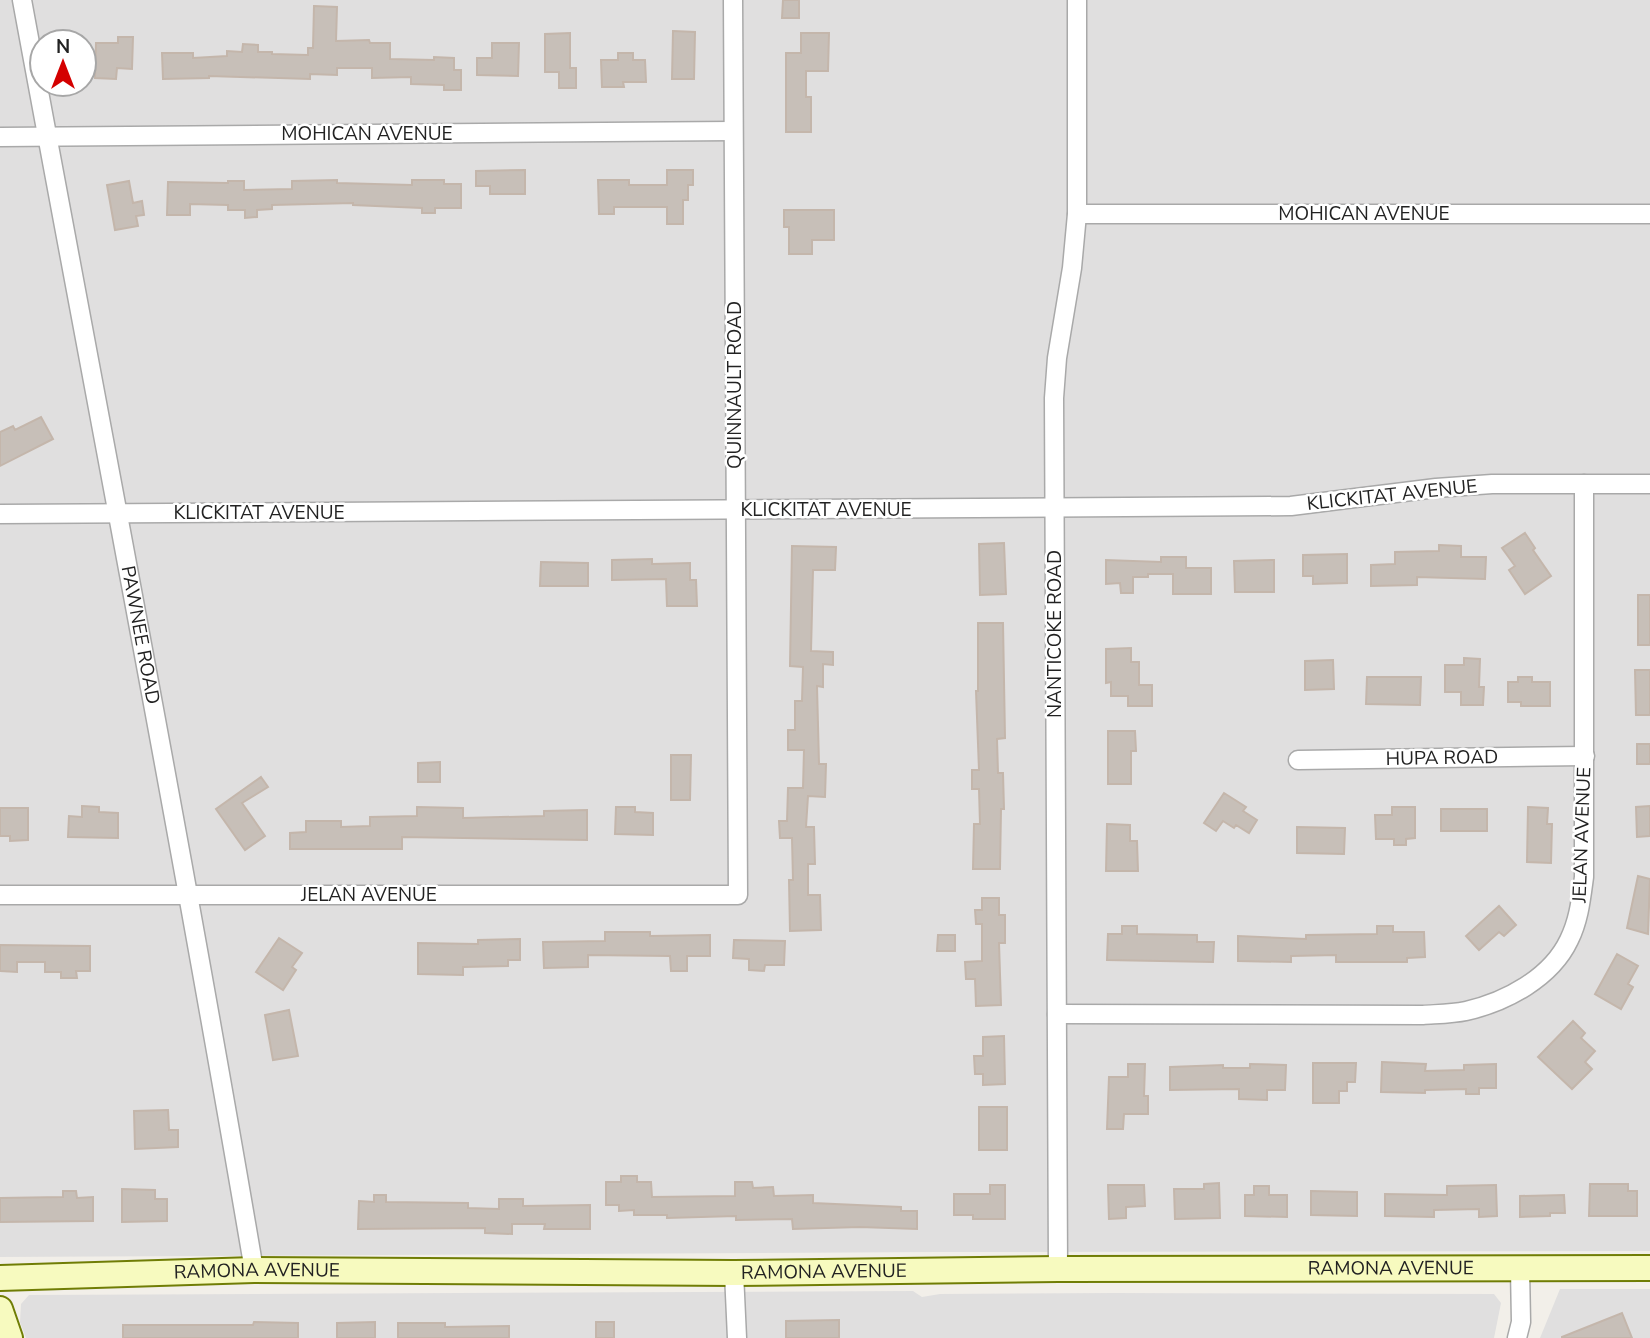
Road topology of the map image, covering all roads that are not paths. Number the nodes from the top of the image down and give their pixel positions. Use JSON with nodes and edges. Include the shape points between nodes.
{"nodes":[{"id":1,"x":22,"y":0,"type":"edge"},
{"id":2,"x":733,"y":0,"type":"edge"},
{"id":3,"x":1077,"y":0,"type":"edge"},
{"id":4,"x":733,"y":131,"type":"junction"},
{"id":5,"x":0,"y":137,"type":"edge"},
{"id":6,"x":47,"y":137,"type":"junction"},
{"id":7,"x":1077,"y":214,"type":"junction"},
{"id":8,"x":1650,"y":214,"type":"edge"},
{"id":9,"x":1584,"y":484,"type":"junction"},
{"id":10,"x":1650,"y":484,"type":"edge"},
{"id":11,"x":1055,"y":508,"type":"junction"},
{"id":12,"x":735,"y":510,"type":"junction"},
{"id":13,"x":116,"y":513,"type":"junction"},
{"id":14,"x":0,"y":514,"type":"edge"},
{"id":15,"x":1585,"y":756,"type":"junction"},
{"id":16,"x":1298,"y":760,"type":"dead end"},
{"id":17,"x":189,"y":894,"type":"junction"},
{"id":18,"x":0,"y":895,"type":"edge"},
{"id":19,"x":738,"y":895,"type":"joint"},
{"id":20,"x":1057,"y":1014,"type":"junction"},
{"id":21,"x":1650,"y":1268,"type":"edge"},
{"id":22,"x":1058,"y":1269,"type":"junction"},
{"id":23,"x":1520,"y":1269,"type":"junction"},
{"id":24,"x":254,"y":1270,"type":"junction"},
{"id":25,"x":734,"y":1273,"type":"junction"},
{"id":26,"x":0,"y":1278,"type":"edge"},
{"id":27,"x":0,"y":1309,"type":"edge"},
{"id":28,"x":10,"y":1338,"type":"edge"},
{"id":29,"x":737,"y":1338,"type":"edge"},
{"id":30,"x":1517,"y":1338,"type":"edge"}],
"edges":[{"from":1,"to":6,"type":"street","name":"PAWNEE ROAD"},
{"from":2,"to":4,"type":"street","name":"QUINNAULT ROAD"},
{"from":3,"to":7,"type":"street","name":"NANTICOKE ROAD"},
{"from":4,"to":6,"type":"street","name":"MOHICAN AVENUE"},
{"from":4,"to":12,"type":"street","name":"QUINNAULT ROAD"},
{"from":5,"to":6,"type":"street","name":"MOHICAN AVENUE"},
{"from":6,"to":13,"type":"street","name":"PAWNEE ROAD"},
{"from":7,"to":8,"type":"street","name":"MOHICAN AVENUE"},
{"from":7,"to":11,"type":"street","name":"NANTICOKE ROAD","via":[[1054,398]]},
{"from":9,"to":10,"type":"street","name":"KLICKITAT AVENUE"},
{"from":9,"to":11,"type":"street","name":"KLICKITAT AVENUE","via":[[1436,488],[1291,506]]},
{"from":9,"to":15,"type":"street","name":"JELAN AVENUE"},
{"from":11,"to":12,"type":"street","name":"KLICKITAT AVENUE"},
{"from":11,"to":20,"type":"street","name":"NANTICOKE ROAD"},
{"from":12,"to":13,"type":"street","name":"KLICKITAT AVENUE"},
{"from":12,"to":19,"type":"street","name":"QUINNAULT ROAD"},
{"from":13,"to":14,"type":"street","name":"KLICKITAT AVENUE"},
{"from":13,"to":17,"type":"street","name":"PAWNEE ROAD"},
{"from":15,"to":16,"type":"street","name":"HUPA ROAD"},
{"from":15,"to":20,"type":"street","name":"JELAN AVENUE","via":[[1584,877],[1578,916],[1568,942],[1551,965],[1498,1002],[1464,1012],[1423,1015]]},
{"from":17,"to":18,"type":"street","name":"JELAN AVENUE"},
{"from":17,"to":19,"type":"street","name":"JELAN AVENUE"},
{"from":17,"to":24,"type":"street","name":"PAWNEE ROAD"},
{"from":20,"to":22,"type":"street","name":"NANTICOKE ROAD"},
{"from":21,"to":23,"type":"street","name":"RAMONA AVENUE"},
{"from":22,"to":23,"type":"street","name":"RAMONA AVENUE"},
{"from":22,"to":25,"type":"street","name":"RAMONA AVENUE"},
{"from":23,"to":30,"type":"street"},
{"from":24,"to":25,"type":"street","name":"RAMONA AVENUE"},
{"from":24,"to":26,"type":"street","name":"RAMONA AVENUE"},
{"from":25,"to":29,"type":"street"},
{"from":27,"to":28,"type":"street"}]}
